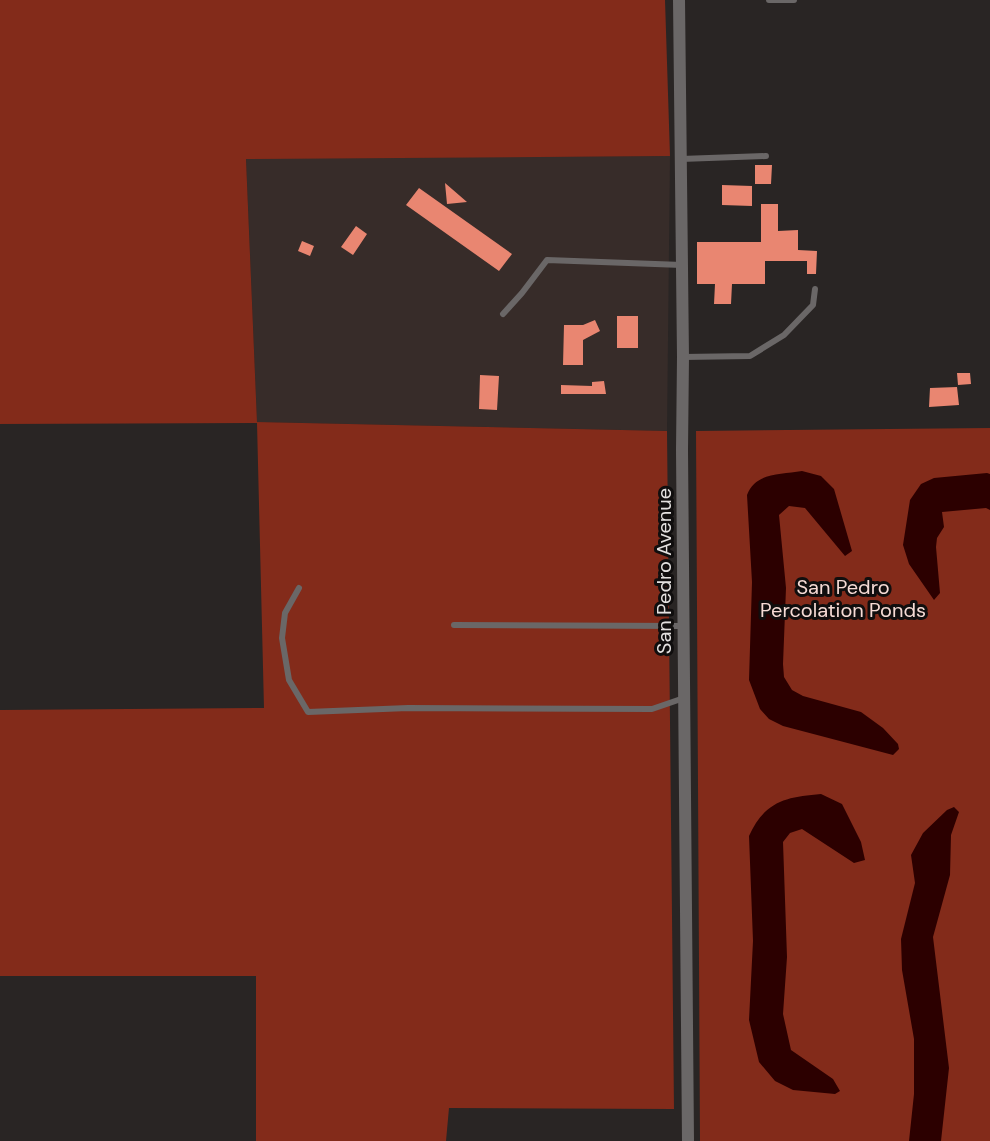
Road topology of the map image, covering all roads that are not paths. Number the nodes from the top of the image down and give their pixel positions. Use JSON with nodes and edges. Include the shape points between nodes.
{"nodes":[{"id":1,"x":679,"y":0,"type":"edge"},
{"id":2,"x":769,"y":0,"type":"edge"},
{"id":3,"x":794,"y":0,"type":"edge"},
{"id":4,"x":766,"y":156,"type":"dead end"},
{"id":5,"x":681,"y":159,"type":"junction"},
{"id":6,"x":682,"y":265,"type":"junction"},
{"id":7,"x":815,"y":290,"type":"dead end"},
{"id":8,"x":503,"y":314,"type":"dead end"},
{"id":9,"x":683,"y":357,"type":"junction"},
{"id":10,"x":299,"y":588,"type":"dead end"},
{"id":11,"x":454,"y":625,"type":"dead end"},
{"id":12,"x":684,"y":626,"type":"junction"},
{"id":13,"x":685,"y":698,"type":"junction"},
{"id":14,"x":688,"y":1141,"type":"edge"}],
"edges":[{"from":1,"to":5,"type":"street","name":"San Pedro Avenue"},
{"from":2,"to":3,"type":"lane"},
{"from":4,"to":5,"type":"lane"},
{"from":5,"to":6,"type":"street","name":"San Pedro Avenue"},
{"from":6,"to":8,"type":"lane","via":[[547,260]]},
{"from":6,"to":9,"type":"street","name":"San Pedro Avenue"},
{"from":7,"to":9,"type":"lane","via":[[813,305],[790,329],[750,356]]},
{"from":9,"to":12,"type":"street","name":"San Pedro Avenue"},
{"from":10,"to":13,"type":"lane","via":[[285,613],[282,638],[289,680],[308,712],[408,708],[652,709]]},
{"from":11,"to":12,"type":"lane"},
{"from":12,"to":13,"type":"street","name":"San Pedro Avenue"},
{"from":13,"to":14,"type":"street","name":"San Pedro Avenue"}]}
